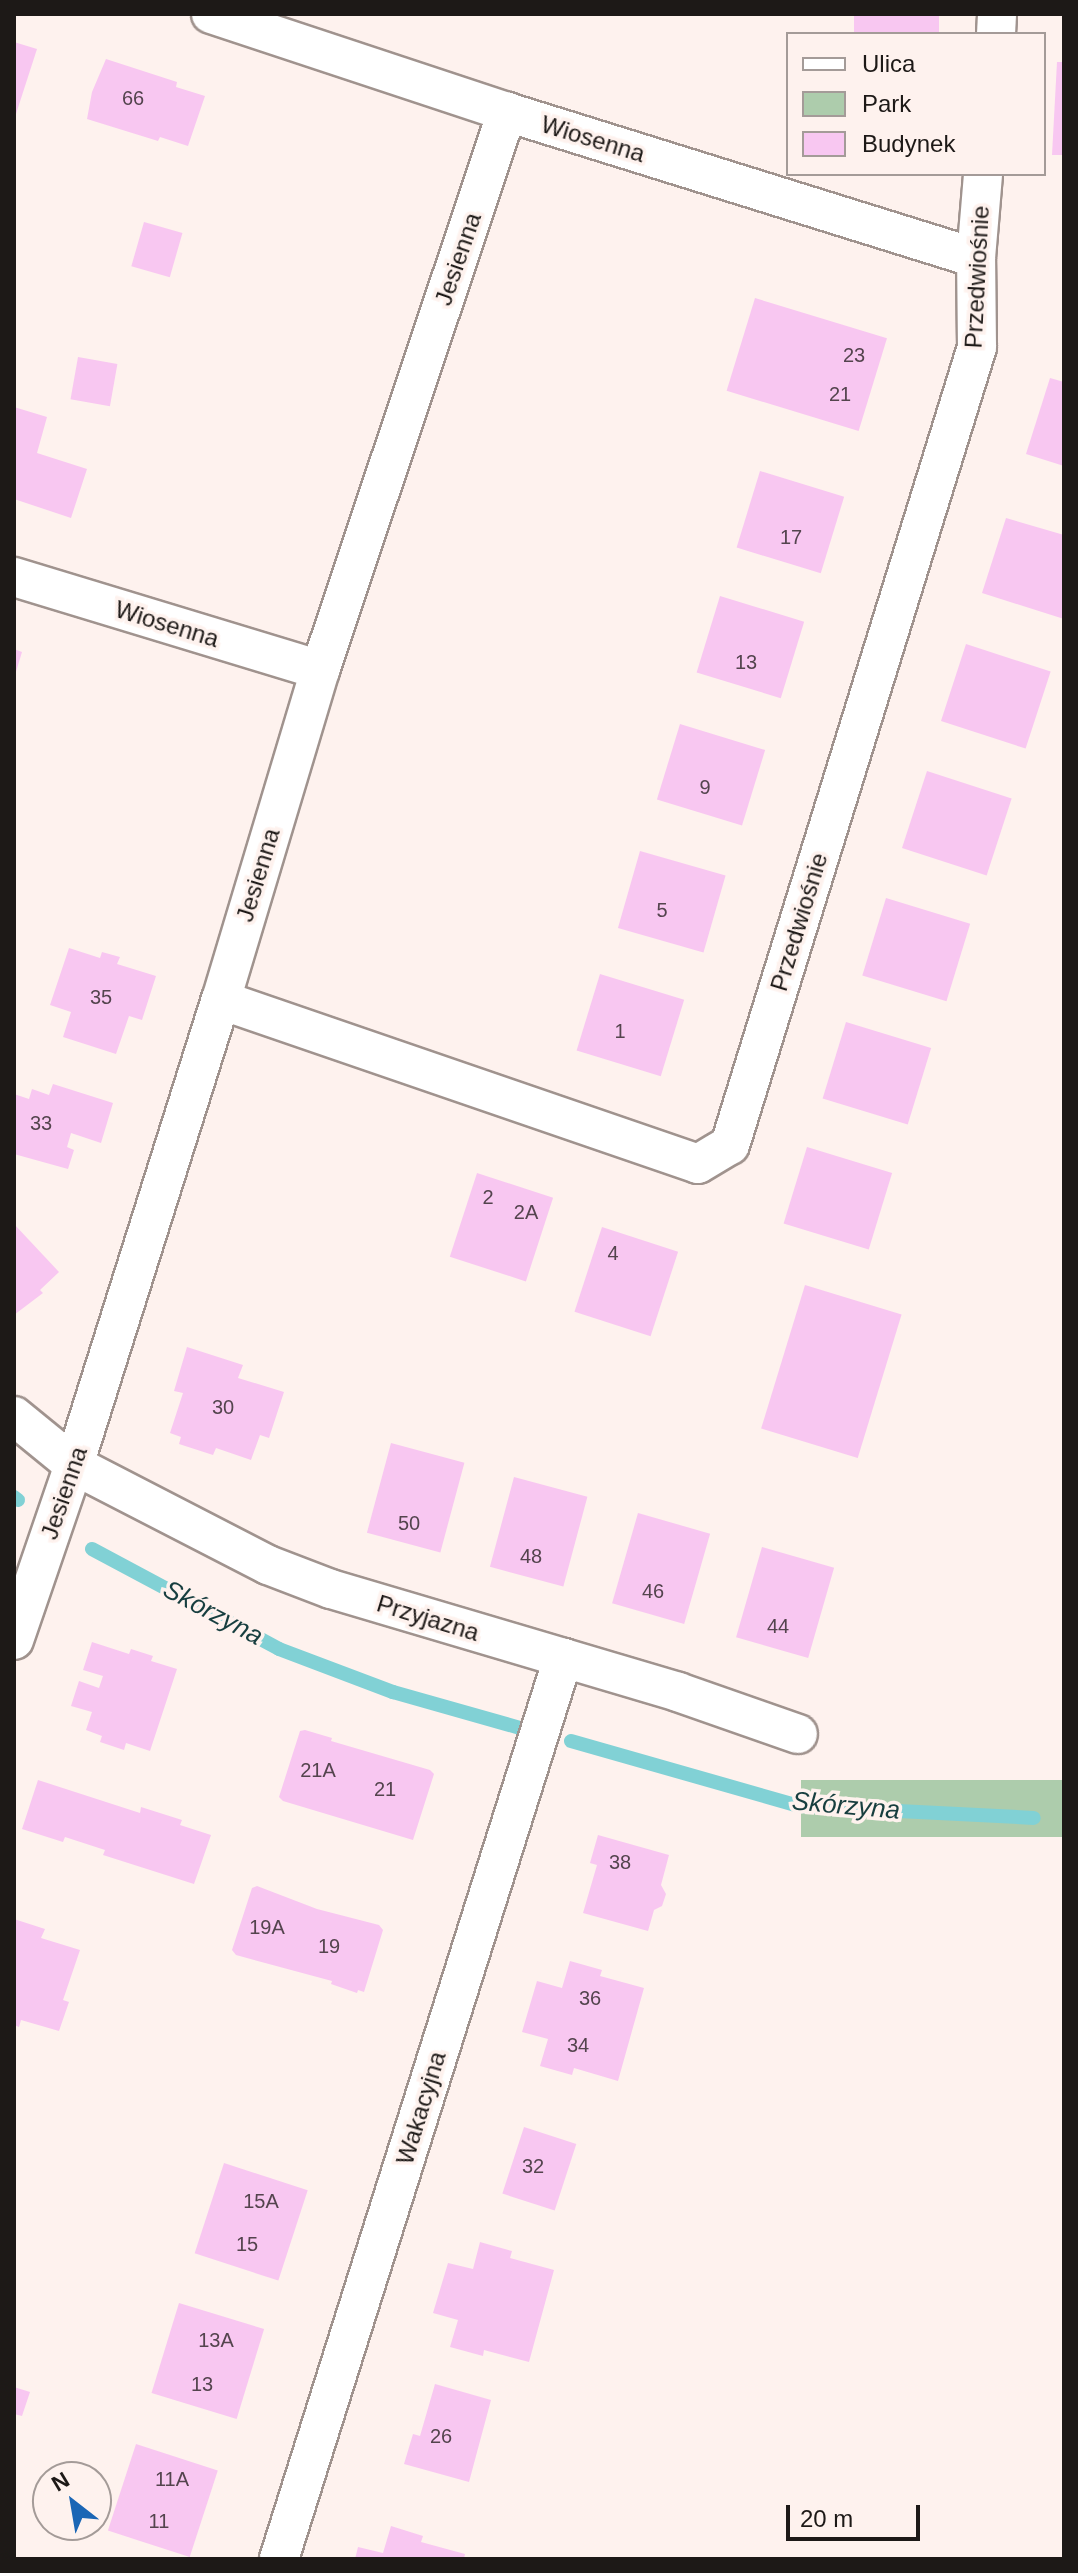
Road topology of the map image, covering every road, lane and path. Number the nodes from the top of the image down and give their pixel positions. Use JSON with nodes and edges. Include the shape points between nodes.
{"nodes":[{"id":1,"x":211,"y":14,"type":"edge"},
{"id":2,"x":507,"y":112,"type":"junction"},
{"id":3,"x":983,"y":176,"type":"edge"},
{"id":4,"x":976,"y":258,"type":"junction"},
{"id":5,"x":14,"y":577,"type":"edge"},
{"id":6,"x":320,"y":670,"type":"junction"},
{"id":7,"x":221,"y":1000,"type":"junction"},
{"id":8,"x":14,"y":1416,"type":"edge"},
{"id":9,"x":74,"y":1465,"type":"junction"},
{"id":10,"x":14,"y":1640,"type":"edge"},
{"id":11,"x":563,"y":1658,"type":"junction"},
{"id":12,"x":798,"y":1734,"type":"dead end"},
{"id":13,"x":279,"y":2559,"type":"edge"}],
"edges":[{"from":1,"to":2,"type":"street","name":"Wiosenna"},
{"from":2,"to":4,"type":"street","name":"Wiosenna"},
{"from":2,"to":6,"type":"street","name":"Jesienna"},
{"from":3,"to":4,"type":"street","name":"Przedwiośnie"},
{"from":4,"to":7,"type":"street","name":"Przedwiośnie","via":[[977,347],[730,1145],[698,1164]]},
{"from":5,"to":6,"type":"street","name":"Wiosenna"},
{"from":6,"to":7,"type":"street","name":"Jesienna"},
{"from":7,"to":9,"type":"street","name":"Jesienna"},
{"from":8,"to":9,"type":"street"},
{"from":9,"to":10,"type":"street","name":"Jesienna"},
{"from":9,"to":11,"type":"street","name":"Przyjazna","via":[[268,1565]]},
{"from":11,"to":12,"type":"street","name":"Przyjazna"},
{"from":11,"to":13,"type":"street","name":"Wakacyjna"}]}
